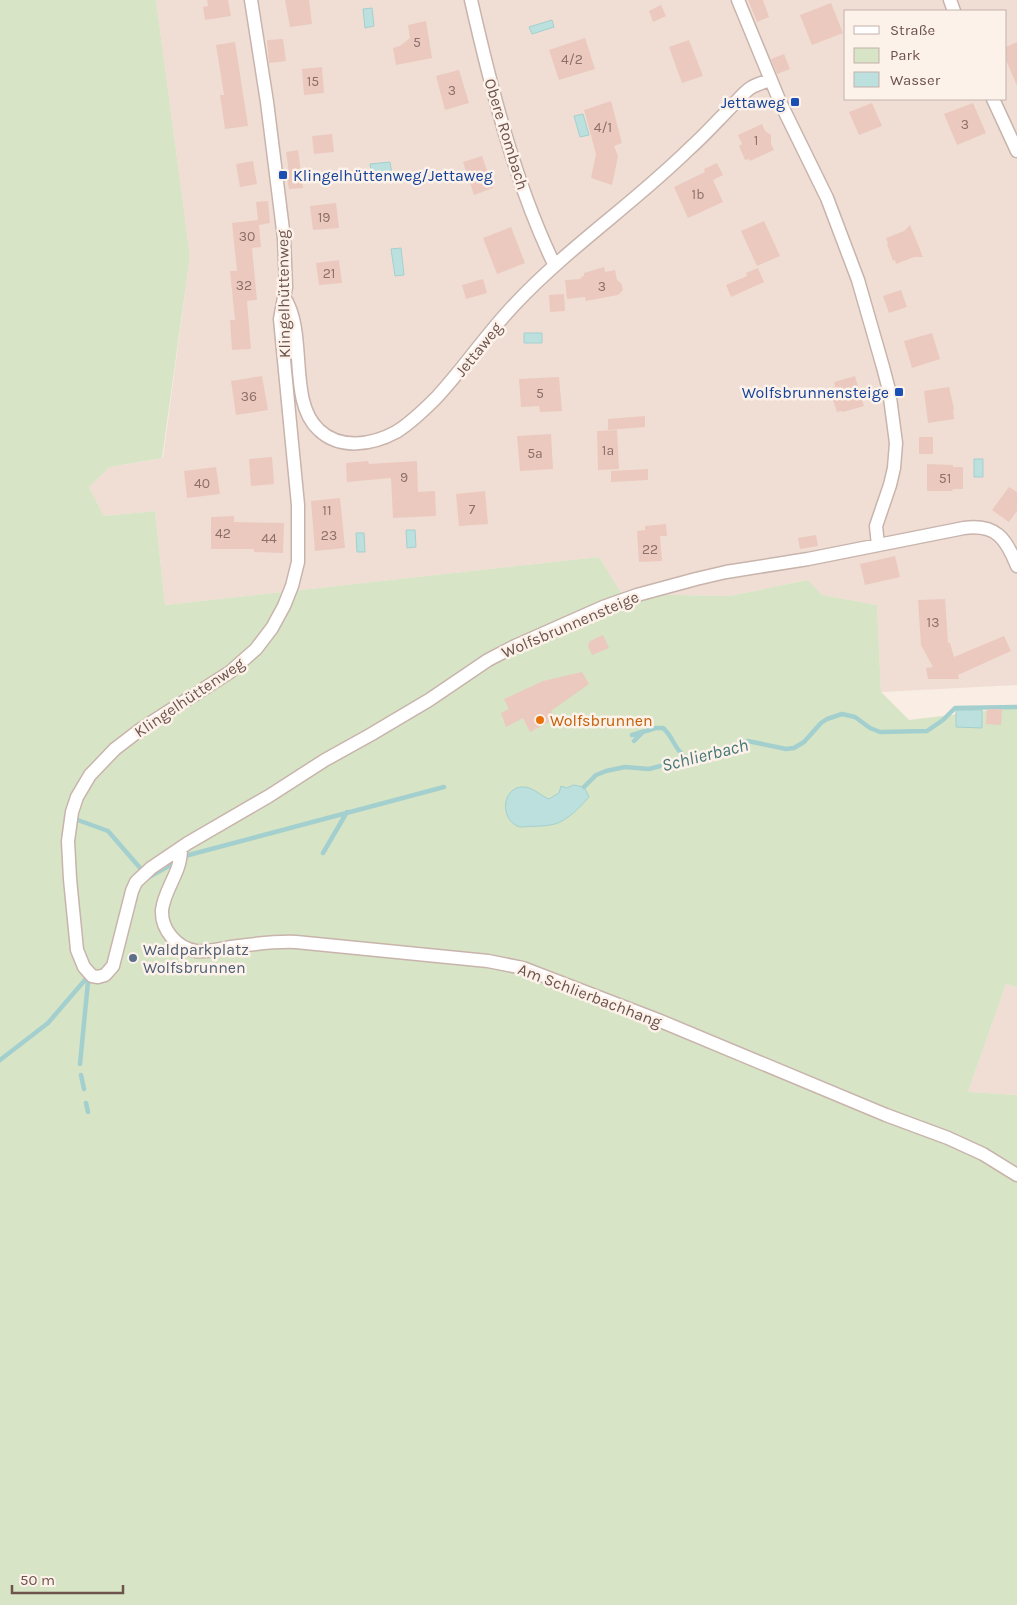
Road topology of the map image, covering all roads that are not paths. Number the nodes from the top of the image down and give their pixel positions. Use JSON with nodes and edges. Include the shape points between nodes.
{"nodes":[{"id":1,"x":251,"y":0,"type":"edge"},
{"id":2,"x":471,"y":0,"type":"edge"},
{"id":3,"x":738,"y":0,"type":"edge"},
{"id":4,"x":770,"y":80,"type":"junction"},
{"id":5,"x":993,"y":100,"type":"edge"},
{"id":6,"x":1017,"y":151,"type":"edge"},
{"id":7,"x":554,"y":264,"type":"junction"},
{"id":8,"x":284,"y":297,"type":"junction"},
{"id":9,"x":878,"y":545,"type":"junction"},
{"id":10,"x":1017,"y":566,"type":"edge"},
{"id":11,"x":181,"y":848,"type":"junction"},
{"id":12,"x":1017,"y":1175,"type":"edge"}],
"edges":[{"from":1,"to":8,"type":"street","name":"Klingelhüttenweg","via":[[284,238]]},
{"from":2,"to":7,"type":"street","name":"Obere Rombach","via":[[483,53],[520,177]]},
{"from":3,"to":4,"type":"street"},
{"from":4,"to":7,"type":"street","name":"Jettaweg","via":[[750,88],[653,183]]},
{"from":4,"to":9,"type":"street","via":[[827,198],[858,280],[889,390],[896,443],[890,485],[876,526]]},
{"from":5,"to":6,"type":"street"},
{"from":7,"to":8,"type":"street","name":"Jettaweg","via":[[515,304],[430,404],[395,432],[368,443],[335,440],[311,421],[303,401],[293,314]]},
{"from":8,"to":11,"type":"street","name":"Klingelhüttenweg","via":[[282,341],[298,513],[298,553],[292,586],[277,620],[248,657],[121,744],[99,764],[80,791],[70,822],[68,854],[77,950],[90,974],[101,976],[113,966],[136,882]]},
{"from":9,"to":10,"type":"street","name":"Wolfsbrunnensteige","via":[[964,528],[986,528],[1002,537]]},
{"from":9,"to":11,"type":"street","name":"Wolfsbrunnensteige","via":[[726,572],[603,607],[495,656],[429,700]]},
{"from":11,"to":12,"type":"street","name":"Am Schlierbachhang","via":[[178,868],[164,899],[162,918],[170,935],[186,948],[204,951],[291,942],[488,960],[516,966],[948,1138]]}]}
